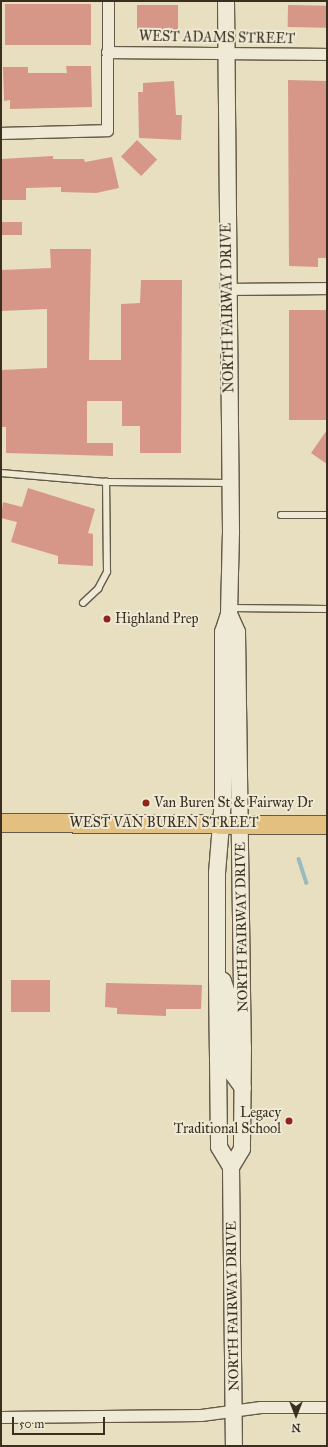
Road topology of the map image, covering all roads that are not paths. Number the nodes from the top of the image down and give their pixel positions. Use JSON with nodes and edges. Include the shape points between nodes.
{"nodes":[{"id":1,"x":108,"y":1,"type":"edge"},
{"id":2,"x":226,"y":1,"type":"edge"},
{"id":3,"x":107,"y":52,"type":"junction"},
{"id":4,"x":327,"y":54,"type":"edge"},
{"id":5,"x":226,"y":55,"type":"junction"},
{"id":6,"x":1,"y":133,"type":"edge"},
{"id":7,"x":327,"y":288,"type":"edge"},
{"id":8,"x":228,"y":289,"type":"junction"},
{"id":9,"x":1,"y":473,"type":"edge"},
{"id":10,"x":106,"y":482,"type":"junction"},
{"id":11,"x":230,"y":483,"type":"junction"},
{"id":12,"x":280,"y":515,"type":"dead end"},
{"id":13,"x":327,"y":515,"type":"edge"},
{"id":14,"x":83,"y":603,"type":"dead end"},
{"id":15,"x":327,"y":609,"type":"edge"},
{"id":16,"x":229,"y":611,"type":"junction"},
{"id":17,"x":1,"y":823,"type":"edge"},
{"id":18,"x":221,"y":823,"type":"junction"},
{"id":19,"x":240,"y":823,"type":"junction"},
{"id":20,"x":327,"y":825,"type":"edge"},
{"id":21,"x":217,"y":977,"type":"junction"},
{"id":22,"x":243,"y":1088,"type":"junction"},
{"id":23,"x":230,"y":1167,"type":"junction"},
{"id":24,"x":327,"y":1407,"type":"edge"},
{"id":25,"x":234,"y":1411,"type":"junction"},
{"id":26,"x":1,"y":1417,"type":"edge"},
{"id":27,"x":234,"y":1446,"type":"edge"}],
"edges":[{"from":1,"to":3,"type":"street"},
{"from":2,"to":5,"type":"street","name":"NORTH FAIRWAY DRIVE"},
{"from":3,"to":5,"type":"street","name":"WEST ADAMS STREET"},
{"from":3,"to":6,"type":"street","via":[[107,130]]},
{"from":4,"to":5,"type":"street","name":"WEST ADAMS STREET"},
{"from":5,"to":8,"type":"street","name":"NORTH FAIRWAY DRIVE"},
{"from":7,"to":8,"type":"street"},
{"from":8,"to":11,"type":"street","name":"NORTH FAIRWAY DRIVE"},
{"from":9,"to":10,"type":"lane"},
{"from":10,"to":11,"type":"lane"},
{"from":10,"to":14,"type":"lane","via":[[107,572],[98,589]]},
{"from":11,"to":16,"type":"street","name":"NORTH FAIRWAY DRIVE"},
{"from":12,"to":13,"type":"lane"},
{"from":15,"to":16,"type":"lane"},
{"from":16,"to":18,"type":"street","name":"NORTH FAIRWAY DRIVE","via":[[223,632]]},
{"from":16,"to":19,"type":"street","name":"NORTH FAIRWAY DRIVE","via":[[237,632]]},
{"from":17,"to":18,"type":"main road","name":"WEST VAN BUREN STREET"},
{"from":18,"to":19,"type":"main road","name":"WEST VAN BUREN STREET"},
{"from":18,"to":21,"type":"street","name":"NORTH FAIRWAY DRIVE","via":[[216,873]]},
{"from":19,"to":20,"type":"main road","name":"WEST VAN BUREN STREET"},
{"from":19,"to":22,"type":"street","name":"NORTH FAIRWAY DRIVE"},
{"from":21,"to":22,"type":"street","via":[[223,981],[228,996],[230,1070]]},
{"from":21,"to":23,"type":"street","name":"NORTH FAIRWAY DRIVE","via":[[219,1147]]},
{"from":22,"to":23,"type":"street","name":"NORTH FAIRWAY DRIVE","via":[[242,1149]]},
{"from":23,"to":25,"type":"street","name":"NORTH FAIRWAY DRIVE"},
{"from":24,"to":25,"type":"street","via":[[260,1407]]},
{"from":25,"to":26,"type":"street","via":[[201,1415]]},
{"from":25,"to":27,"type":"street","name":"NORTH FAIRWAY DRIVE"}]}
